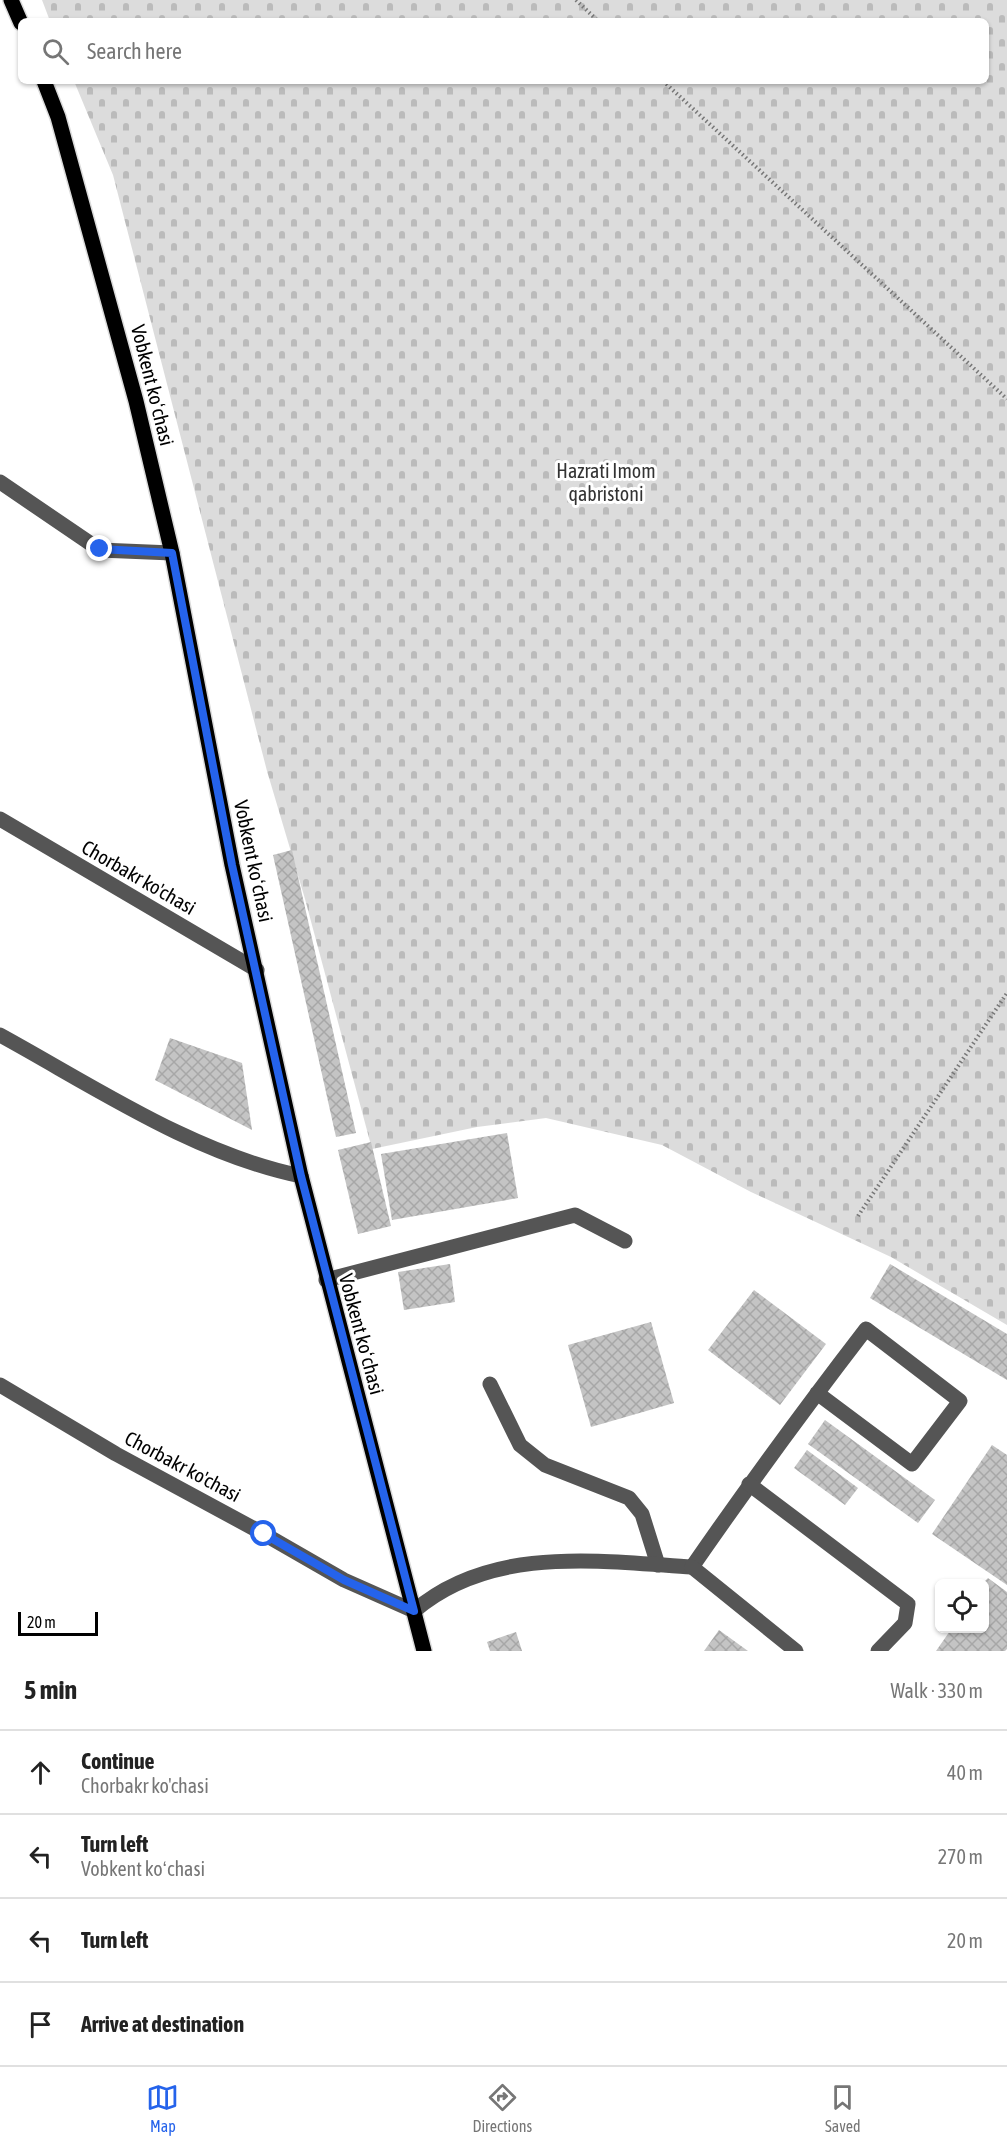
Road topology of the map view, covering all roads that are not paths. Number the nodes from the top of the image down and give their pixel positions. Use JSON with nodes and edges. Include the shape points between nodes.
{"nodes":[{"id":1,"x":11,"y":0,"type":"edge"},
{"id":2,"x":19,"y":18,"type":"edge"},
{"id":3,"x":45,"y":84,"type":"edge"},
{"id":4,"x":0,"y":482,"type":"edge"},
{"id":5,"x":172,"y":553,"type":"junction"},
{"id":6,"x":0,"y":819,"type":"edge"},
{"id":7,"x":257,"y":970,"type":"junction"},
{"id":8,"x":0,"y":1035,"type":"edge"},
{"id":9,"x":301,"y":1176,"type":"junction"},
{"id":10,"x":625,"y":1241,"type":"dead end"},
{"id":11,"x":326,"y":1280,"type":"junction"},
{"id":12,"x":490,"y":1384,"type":"dead end"},
{"id":13,"x":0,"y":1385,"type":"edge"},
{"id":14,"x":817,"y":1393,"type":"junction"},
{"id":15,"x":749,"y":1484,"type":"junction"},
{"id":16,"x":658,"y":1565,"type":"junction"},
{"id":17,"x":692,"y":1567,"type":"junction"},
{"id":18,"x":414,"y":1611,"type":"junction"},
{"id":19,"x":424,"y":1651,"type":"edge"},
{"id":20,"x":796,"y":1651,"type":"edge"},
{"id":21,"x":878,"y":1651,"type":"edge"}],
"edges":[{"from":1,"to":2,"type":"main road"},
{"from":3,"to":5,"type":"main road","name":"Vobkent koʻchasi","via":[[91,232]]},
{"from":4,"to":5,"type":"street","via":[[100,549]]},
{"from":5,"to":7,"type":"main road","name":"Vobkent koʻchasi","via":[[232,865]]},
{"from":6,"to":7,"type":"street","name":"Chorbakr ko'chasi"},
{"from":7,"to":9,"type":"main road","name":"Vobkent koʻchasi"},
{"from":8,"to":9,"type":"street","via":[[220,1153]]},
{"from":9,"to":11,"type":"main road","name":"Vobkent koʻchasi"},
{"from":10,"to":11,"type":"street","via":[[575,1215]]},
{"from":11,"to":18,"type":"main road","name":"Vobkent koʻchasi"},
{"from":12,"to":16,"type":"street","via":[[520,1445],[545,1465],[629,1498],[642,1514]]},
{"from":13,"to":18,"type":"street","name":"Chorbakr ko'chasi","via":[[344,1580]]},
{"from":14,"to":14,"type":"street","via":[[912,1464],[960,1401],[866,1329]]},
{"from":14,"to":15,"type":"street"},
{"from":15,"to":17,"type":"street"},
{"from":15,"to":21,"type":"street","via":[[908,1604],[905,1623]]},
{"from":16,"to":17,"type":"street"},
{"from":16,"to":18,"type":"street","via":[[587,1560],[525,1562],[465,1579],[435,1593]]},
{"from":17,"to":20,"type":"street"},
{"from":18,"to":19,"type":"main road","name":"Vobkent koʻchasi"}]}
